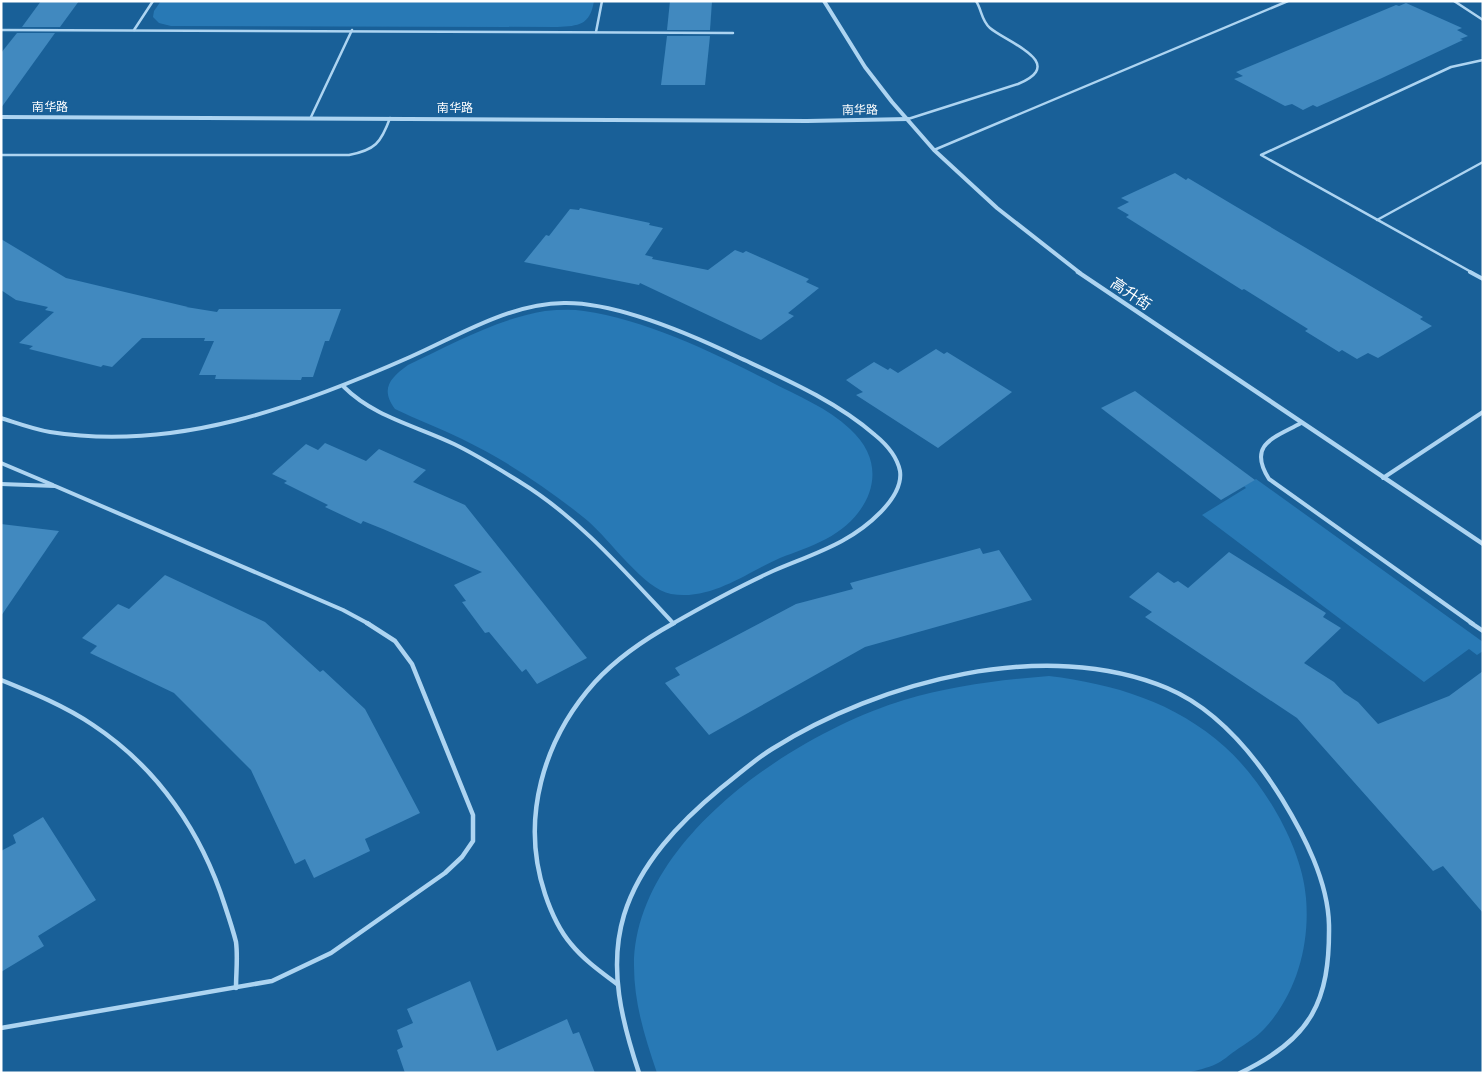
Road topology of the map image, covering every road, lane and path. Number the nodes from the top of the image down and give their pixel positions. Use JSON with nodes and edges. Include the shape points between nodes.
{"nodes":[{"id":1,"x":153,"y":1,"type":"edge"},
{"id":2,"x":602,"y":1,"type":"edge"},
{"id":3,"x":824,"y":1,"type":"edge"},
{"id":4,"x":976,"y":1,"type":"edge"},
{"id":5,"x":1288,"y":1,"type":"edge"},
{"id":6,"x":1454,"y":1,"type":"edge"},
{"id":7,"x":1483,"y":20,"type":"edge"},
{"id":8,"x":1,"y":30,"type":"edge"},
{"id":9,"x":134,"y":30,"type":"junction"},
{"id":10,"x":352,"y":30,"type":"junction"},
{"id":11,"x":596,"y":32,"type":"junction"},
{"id":12,"x":733,"y":33,"type":"dead end"},
{"id":13,"x":1483,"y":60,"type":"edge"},
{"id":14,"x":1,"y":117,"type":"edge"},
{"id":15,"x":311,"y":117,"type":"junction"},
{"id":16,"x":390,"y":118,"type":"junction"},
{"id":17,"x":908,"y":119,"type":"junction"},
{"id":18,"x":934,"y":150,"type":"junction"},
{"id":19,"x":1,"y":155,"type":"edge"},
{"id":20,"x":1483,"y":162,"type":"edge"},
{"id":21,"x":1377,"y":220,"type":"junction"},
{"id":22,"x":1483,"y":279,"type":"edge"},
{"id":23,"x":344,"y":387,"type":"junction"},
{"id":24,"x":1483,"y":412,"type":"edge"},
{"id":25,"x":1,"y":418,"type":"edge"},
{"id":26,"x":1301,"y":423,"type":"junction"},
{"id":27,"x":1,"y":463,"type":"edge"},
{"id":28,"x":1383,"y":478,"type":"junction"},
{"id":29,"x":1,"y":484,"type":"edge"},
{"id":30,"x":55,"y":486,"type":"junction"},
{"id":31,"x":1483,"y":544,"type":"edge"},
{"id":32,"x":673,"y":623,"type":"junction"},
{"id":33,"x":1483,"y":631,"type":"edge"},
{"id":34,"x":1,"y":680,"type":"edge"},
{"id":35,"x":617,"y":984,"type":"junction"},
{"id":36,"x":236,"y":988,"type":"junction"},
{"id":37,"x":1,"y":1028,"type":"edge"},
{"id":38,"x":639,"y":1073,"type":"edge"},
{"id":39,"x":1240,"y":1073,"type":"edge"}],
"edges":[{"from":1,"to":9,"type":"lane"},
{"from":2,"to":11,"type":"lane"},
{"from":3,"to":17,"type":"street","name":"高升街","via":[[865,67]]},
{"from":4,"to":17,"type":"lane","via":[[981,8],[979,14],[984,25],[1028,52],[1036,64],[1036,71],[1028,79]]},
{"from":5,"to":18,"type":"lane"},
{"from":6,"to":7,"type":"lane"},
{"from":8,"to":9,"type":"lane"},
{"from":9,"to":10,"type":"lane"},
{"from":10,"to":11,"type":"lane"},
{"from":10,"to":15,"type":"lane"},
{"from":11,"to":12,"type":"lane"},
{"from":13,"to":21,"type":"lane","via":[[1451,68],[1261,155]]},
{"from":14,"to":15,"type":"street","name":"南华路"},
{"from":15,"to":16,"type":"street","name":"南华路"},
{"from":16,"to":17,"type":"street","name":"南华路"},
{"from":16,"to":19,"type":"lane","via":[[379,144],[350,155]]},
{"from":17,"to":18,"type":"street","name":"高升街"},
{"from":18,"to":26,"type":"street","name":"高升街","via":[[997,208],[1075,270]]},
{"from":20,"to":21,"type":"lane"},
{"from":21,"to":22,"type":"lane"},
{"from":23,"to":25,"type":"lane","via":[[213,427],[179,432],[109,435],[50,432]]},
{"from":23,"to":32,"type":"lane","via":[[374,410],[455,444],[522,483],[597,543]]},
{"from":23,"to":32,"type":"lane","via":[[506,314],[544,304],[587,304],[610,308],[682,333],[780,376],[864,426],[892,453],[900,471],[898,488],[862,529]]},
{"from":24,"to":28,"type":"lane"},
{"from":26,"to":28,"type":"street","name":"高升街"},
{"from":26,"to":33,"type":"lane","via":[[1261,449],[1258,459],[1269,479]]},
{"from":27,"to":30,"type":"lane"},
{"from":28,"to":31,"type":"street","name":"高升街"},
{"from":29,"to":30,"type":"lane"},
{"from":30,"to":36,"type":"lane","via":[[343,610],[395,641],[412,664],[473,815],[473,841],[445,874],[331,953],[272,981]]},
{"from":32,"to":35,"type":"lane","via":[[639,643],[613,664],[570,715],[552,746],[534,812],[535,846],[550,906],[566,938],[583,957]]},
{"from":34,"to":36,"type":"lane","via":[[49,699],[94,725],[134,757],[168,794],[198,839],[221,890],[236,945]]},
{"from":35,"to":38,"type":"lane","via":[[626,1036]]},
{"from":35,"to":39,"type":"lane","via":[[619,936],[624,913],[638,882],[691,812],[777,745],[869,700],[900,690],[981,672],[1048,665],[1084,666],[1137,676],[1170,689],[1202,709],[1228,731],[1259,763],[1281,796],[1313,860],[1327,901],[1331,948],[1325,986],[1308,1024],[1280,1050]]},
{"from":36,"to":37,"type":"lane"}]}
